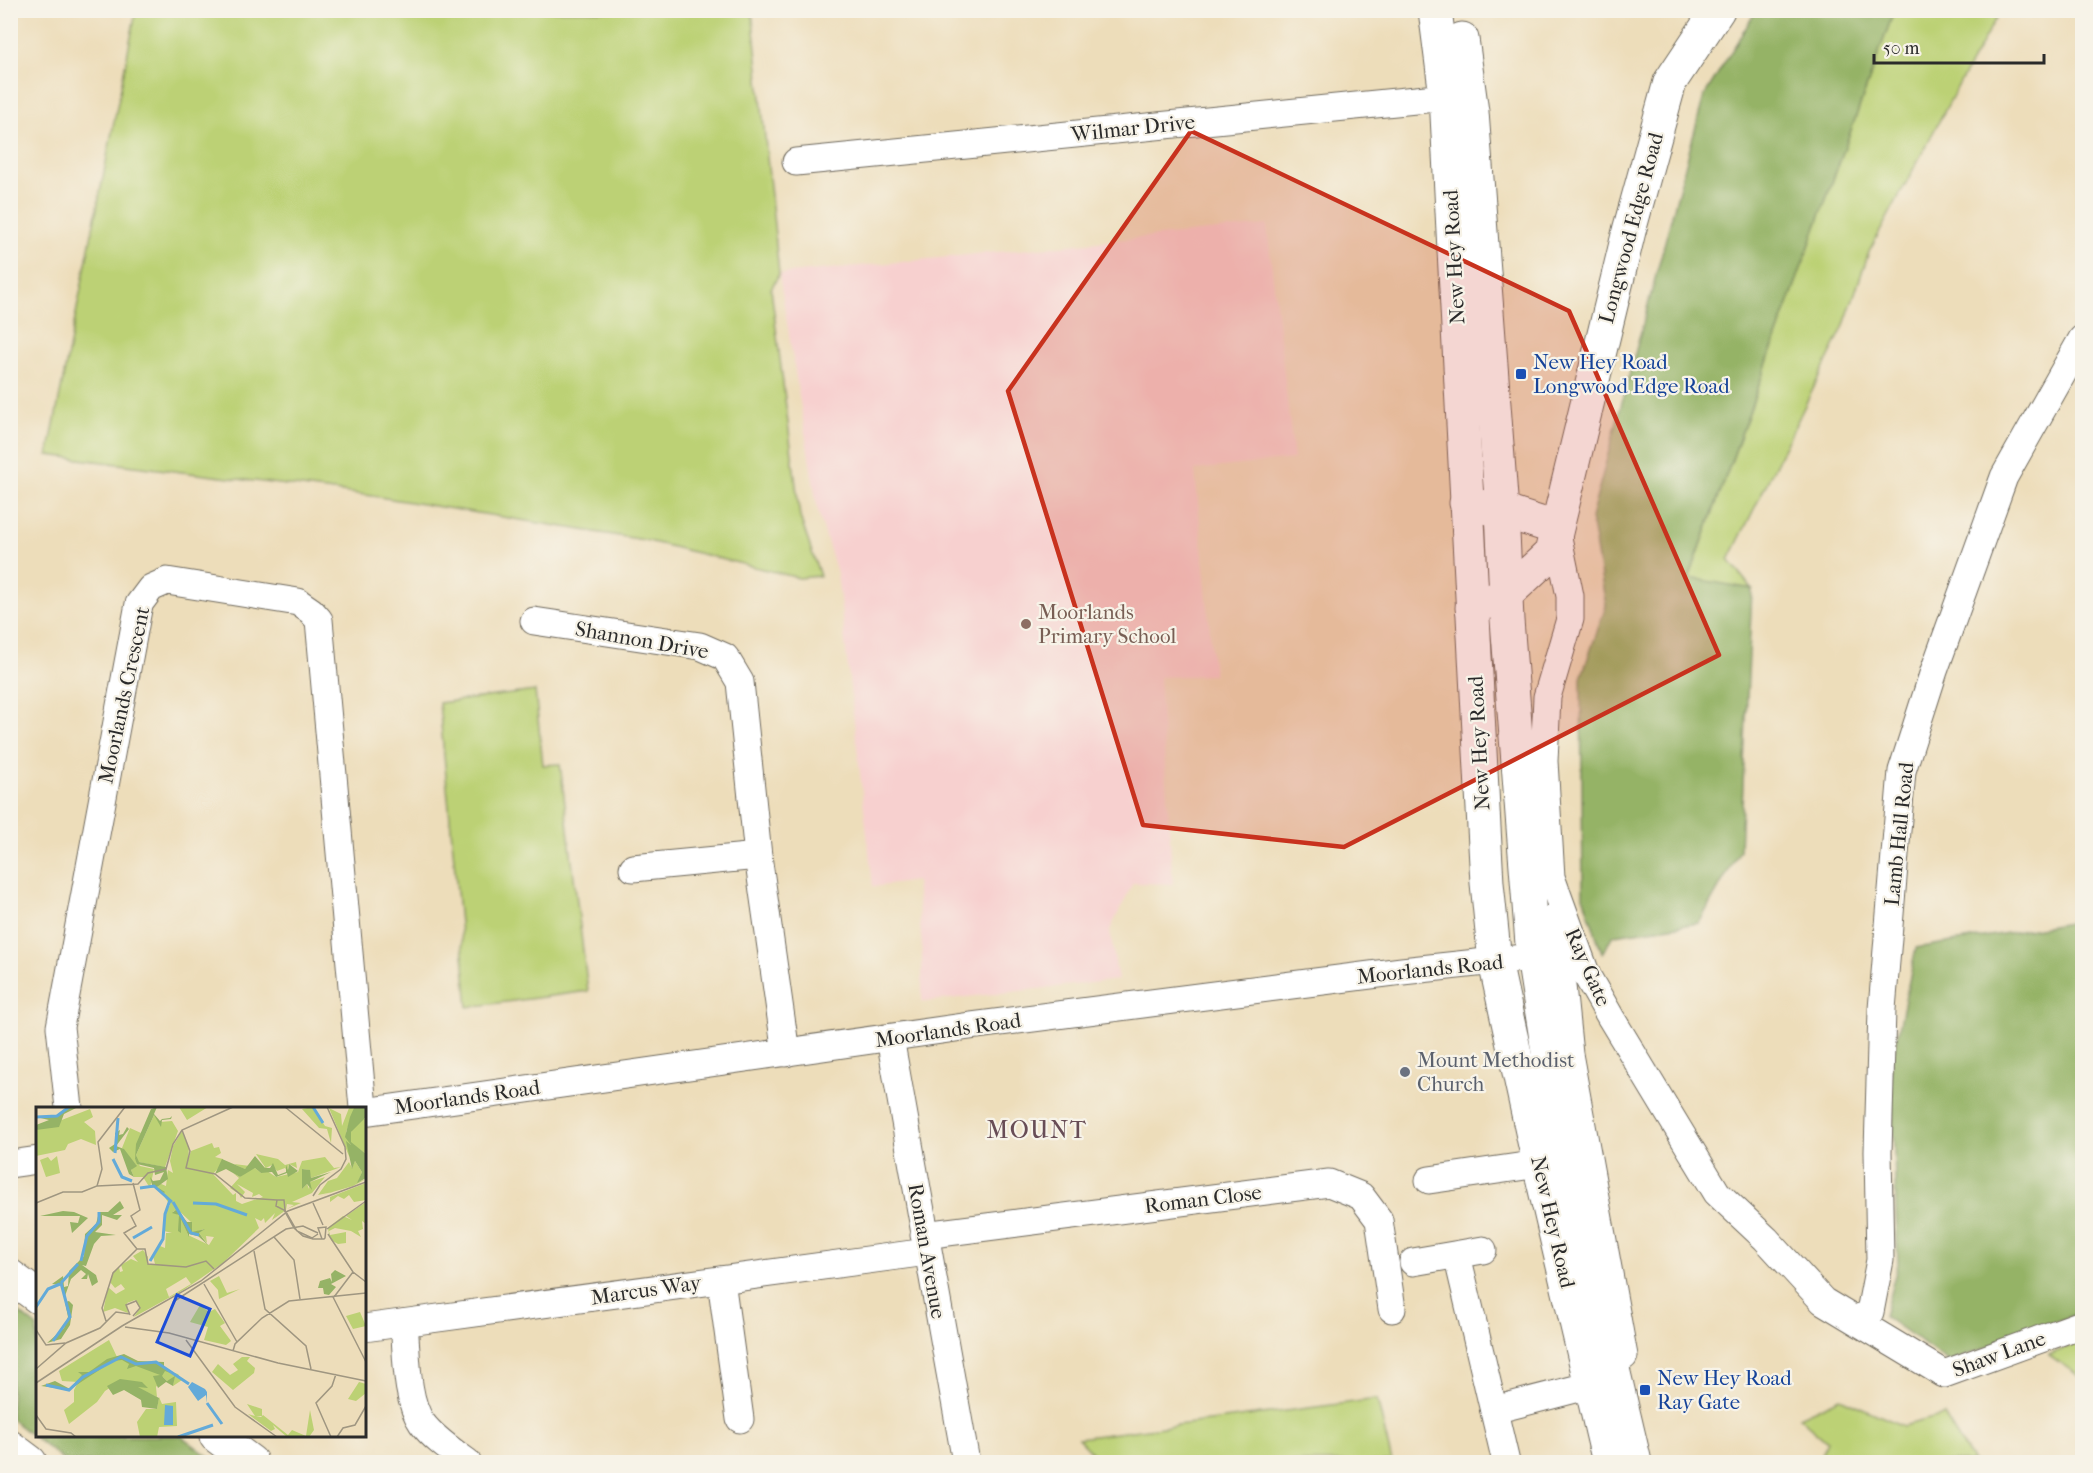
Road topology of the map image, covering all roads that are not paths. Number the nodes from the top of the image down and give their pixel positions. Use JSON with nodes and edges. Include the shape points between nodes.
{"nodes":[{"id":1,"x":1435,"y":10,"type":"edge"},
{"id":2,"x":1458,"y":10,"type":"edge"},
{"id":3,"x":1718,"y":10,"type":"edge"},
{"id":4,"x":1458,"y":95,"type":"junction"},
{"id":5,"x":796,"y":162,"type":"dead end"},
{"id":6,"x":2082,"y":339,"type":"edge"},
{"id":7,"x":1466,"y":503,"type":"junction"},
{"id":8,"x":1502,"y":510,"type":"junction"},
{"id":9,"x":1556,"y":528,"type":"junction"},
{"id":10,"x":1507,"y":594,"type":"junction"},
{"id":11,"x":1472,"y":608,"type":"junction"},
{"id":12,"x":534,"y":621,"type":"dead end"},
{"id":13,"x":758,"y":856,"type":"junction"},
{"id":14,"x":633,"y":868,"type":"dead end"},
{"id":15,"x":1551,"y":877,"type":"junction"},
{"id":16,"x":1533,"y":957,"type":"junction"},
{"id":17,"x":1495,"y":962,"type":"junction"},
{"id":18,"x":891,"y":1038,"type":"junction"},
{"id":19,"x":786,"y":1053,"type":"junction"},
{"id":20,"x":69,"y":1107,"type":"edge"},
{"id":21,"x":364,"y":1107,"type":"edge"},
{"id":22,"x":366,"y":1110,"type":"edge"},
{"id":23,"x":36,"y":1160,"type":"edge"},
{"id":24,"x":10,"y":1164,"type":"edge"},
{"id":25,"x":1539,"y":1164,"type":"junction"},
{"id":26,"x":1429,"y":1180,"type":"dead end"},
{"id":27,"x":926,"y":1244,"type":"junction"},
{"id":28,"x":1483,"y":1250,"type":"dead end"},
{"id":29,"x":1457,"y":1255,"type":"junction"},
{"id":30,"x":1413,"y":1262,"type":"dead end"},
{"id":31,"x":10,"y":1276,"type":"edge"},
{"id":32,"x":721,"y":1280,"type":"junction"},
{"id":33,"x":36,"y":1296,"type":"edge"},
{"id":34,"x":1392,"y":1308,"type":"dead end"},
{"id":35,"x":1856,"y":1320,"type":"junction"},
{"id":36,"x":404,"y":1323,"type":"junction"},
{"id":37,"x":2082,"y":1324,"type":"edge"},
{"id":38,"x":366,"y":1328,"type":"edge"},
{"id":39,"x":1591,"y":1385,"type":"junction"},
{"id":40,"x":1494,"y":1410,"type":"junction"},
{"id":41,"x":740,"y":1419,"type":"dead end"},
{"id":42,"x":217,"y":1437,"type":"edge"},
{"id":43,"x":10,"y":1447,"type":"edge"},
{"id":44,"x":30,"y":1462,"type":"edge"},
{"id":45,"x":251,"y":1462,"type":"edge"},
{"id":46,"x":467,"y":1462,"type":"edge"},
{"id":47,"x":966,"y":1462,"type":"edge"},
{"id":48,"x":1506,"y":1462,"type":"edge"},
{"id":49,"x":1610,"y":1462,"type":"edge"},
{"id":50,"x":1635,"y":1462,"type":"edge"},
{"id":51,"x":1641,"y":1462,"type":"edge"}],
"edges":[{"from":1,"to":4,"type":"main road","name":"New Hey Road"},
{"from":2,"to":4,"type":"main road","name":"New Hey Road"},
{"from":3,"to":9,"type":"main road","name":"Longwood Edge Road","via":[[1670,82]]},
{"from":4,"to":5,"type":"street","name":"Wilmar Drive"},
{"from":4,"to":7,"type":"main road","name":"New Hey Road"},
{"from":4,"to":8,"type":"main road","name":"New Hey Road"},
{"from":6,"to":35,"type":"street","name":"Lamb Hall Road","via":[[2004,477],[1902,771],[1882,1009],[1880,1260],[1870,1312]]},
{"from":7,"to":8,"type":"main road"},
{"from":7,"to":11,"type":"main road","name":"New Hey Road"},
{"from":8,"to":9,"type":"main road"},
{"from":8,"to":10,"type":"main road","name":"New Hey Road"},
{"from":9,"to":10,"type":"main road","name":"Longwood Edge Road","via":[[1551,553]]},
{"from":9,"to":15,"type":"street","name":"Ray Gate","via":[[1570,596],[1570,619],[1547,697],[1544,762]]},
{"from":10,"to":11,"type":"main road","name":"Longwood Edge Road"},
{"from":10,"to":16,"type":"main road","name":"New Hey Road"},
{"from":11,"to":17,"type":"main road","name":"New Hey Road"},
{"from":12,"to":13,"type":"street","name":"Shannon Drive","via":[[700,646],[725,657],[740,682]]},
{"from":13,"to":14,"type":"street"},
{"from":13,"to":19,"type":"street","name":"Shannon Drive"},
{"from":15,"to":35,"type":"street","name":"Ray Gate","via":[[1587,976],[1717,1193],[1823,1301]]},
{"from":15,"to":51,"type":"street","name":"New Hey Road","via":[[1569,1054]]},
{"from":16,"to":17,"type":"street","name":"Moorlands Road"},
{"from":16,"to":50,"type":"main road","name":"New Hey Road","via":[[1569,1183]]},
{"from":17,"to":18,"type":"street","name":"Moorlands Road"},
{"from":17,"to":25,"type":"main road","name":"New Hey Road"},
{"from":18,"to":19,"type":"street","name":"Moorlands Road"},
{"from":18,"to":27,"type":"street","name":"Roman Avenue"},
{"from":19,"to":22,"type":"street","name":"Moorlands Road"},
{"from":20,"to":21,"type":"street","name":"Moorlands Crescent","via":[[60,1027],[139,604],[152,588],[167,580],[298,602],[319,621]]},
{"from":23,"to":24,"type":"street"},
{"from":25,"to":26,"type":"street"},
{"from":25,"to":39,"type":"main road","name":"New Hey Road"},
{"from":27,"to":32,"type":"street","name":"Marcus Way"},
{"from":27,"to":34,"type":"street","name":"Roman Close","via":[[1329,1183],[1361,1196],[1378,1220]]},
{"from":27,"to":47,"type":"street","name":"Roman Avenue"},
{"from":28,"to":29,"type":"street"},
{"from":29,"to":30,"type":"street"},
{"from":29,"to":40,"type":"street"},
{"from":31,"to":33,"type":"main road"},
{"from":32,"to":36,"type":"street","name":"Marcus Way"},
{"from":32,"to":41,"type":"street"},
{"from":35,"to":37,"type":"street","name":"Shaw Lane","via":[[1944,1374]]},
{"from":36,"to":38,"type":"street","name":"Marcus Way"},
{"from":36,"to":46,"type":"street","via":[[411,1400],[422,1422]]},
{"from":39,"to":40,"type":"street"},
{"from":39,"to":49,"type":"main road","name":"New Hey Road"},
{"from":40,"to":48,"type":"street"},
{"from":42,"to":45,"type":"main road"},
{"from":43,"to":44,"type":"main road"}]}
